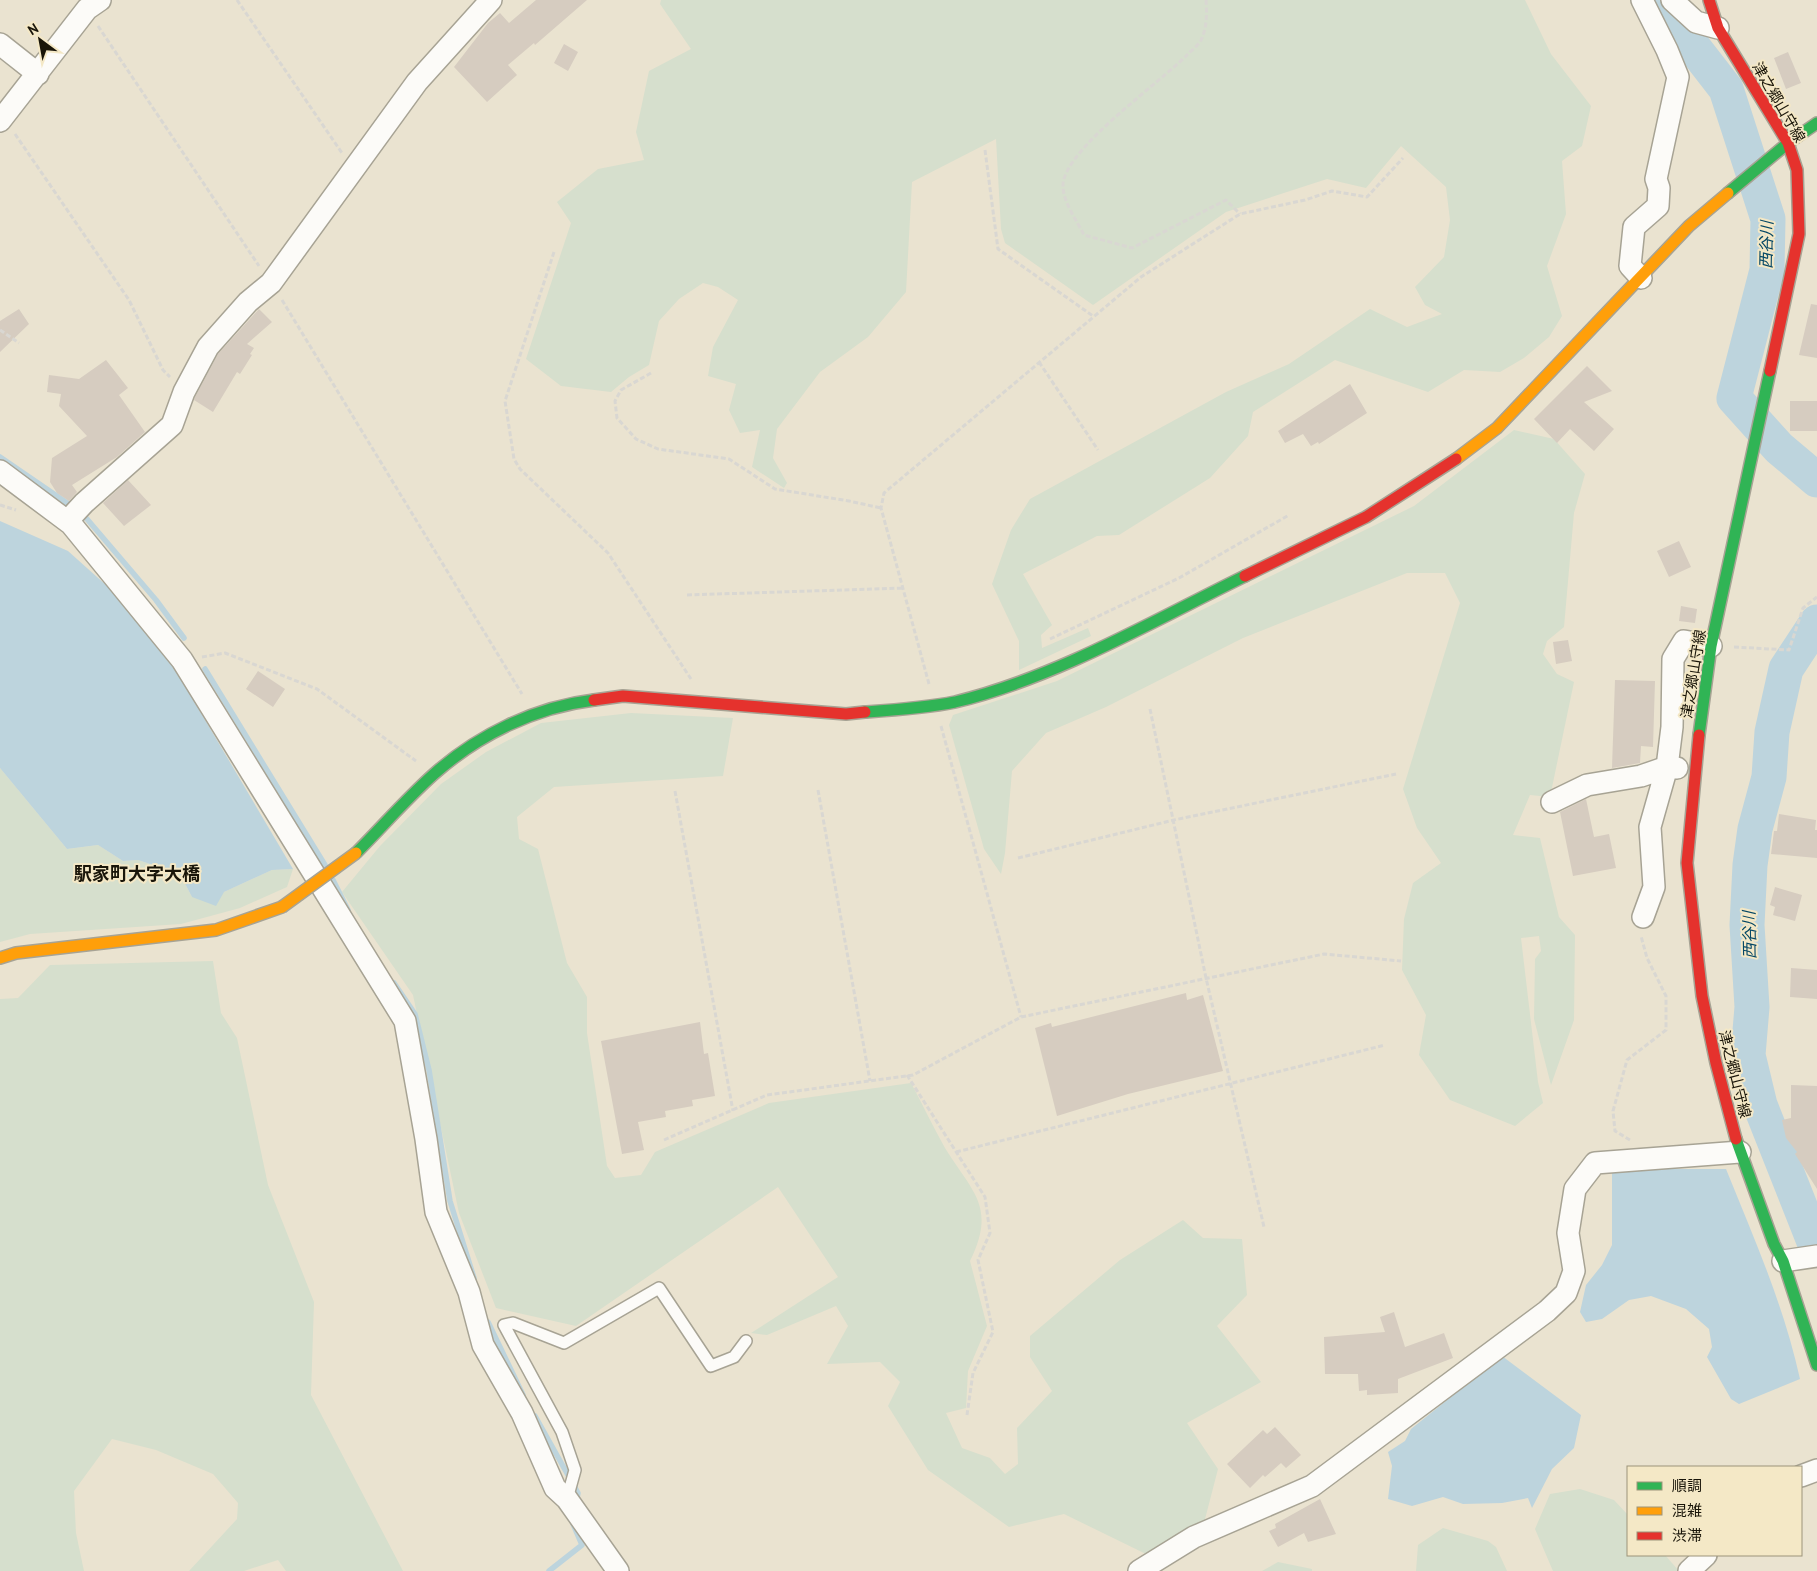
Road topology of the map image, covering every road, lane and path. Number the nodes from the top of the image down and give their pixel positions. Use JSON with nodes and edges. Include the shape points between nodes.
{"nodes":[{"id":1,"x":237,"y":0,"type":"edge"},
{"id":2,"x":491,"y":0,"type":"edge"},
{"id":3,"x":1206,"y":0,"type":"edge"},
{"id":4,"x":1642,"y":0,"type":"edge"},
{"id":5,"x":1672,"y":0,"type":"edge"},
{"id":6,"x":1709,"y":0,"type":"edge"},
{"id":7,"x":93,"y":4,"type":"edge"},
{"id":8,"x":1718,"y":28,"type":"junction"},
{"id":9,"x":0,"y":44,"type":"edge"},
{"id":10,"x":38,"y":74,"type":"junction"},
{"id":11,"x":1,"y":119,"type":"edge"},
{"id":12,"x":1817,"y":123,"type":"edge"},
{"id":13,"x":1788,"y":143,"type":"junction"},
{"id":14,"x":985,"y":150,"type":"dead end"},
{"id":15,"x":1403,"y":158,"type":"dead end"},
{"id":16,"x":353,"y":170,"type":"junction"},
{"id":17,"x":1240,"y":214,"type":"junction"},
{"id":18,"x":554,"y":252,"type":"dead end"},
{"id":19,"x":1641,"y":278,"type":"junction"},
{"id":20,"x":271,"y":284,"type":"junction"},
{"id":21,"x":1092,"y":316,"type":"junction"},
{"id":22,"x":0,"y":330,"type":"edge"},
{"id":23,"x":19,"y":343,"type":"dead end"},
{"id":24,"x":1039,"y":362,"type":"junction"},
{"id":25,"x":651,"y":373,"type":"dead end"},
{"id":26,"x":184,"y":392,"type":"junction"},
{"id":27,"x":1098,"y":450,"type":"dead end"},
{"id":28,"x":0,"y":471,"type":"edge"},
{"id":29,"x":881,"y":508,"type":"junction"},
{"id":30,"x":76,"y":515,"type":"junction"},
{"id":31,"x":1289,"y":515,"type":"dead end"},
{"id":32,"x":903,"y":588,"type":"junction"},
{"id":33,"x":687,"y":595,"type":"dead end"},
{"id":34,"x":1817,"y":597,"type":"edge"},
{"id":35,"x":1050,"y":639,"type":"dead end"},
{"id":36,"x":1711,"y":646,"type":"junction"},
{"id":37,"x":182,"y":660,"type":"junction"},
{"id":38,"x":700,"y":702,"type":"junction"},
{"id":39,"x":935,"y":706,"type":"junction"},
{"id":40,"x":1150,"y":709,"type":"dead end"},
{"id":41,"x":534,"y":714,"type":"junction"},
{"id":42,"x":1667,"y":767,"type":"junction"},
{"id":43,"x":1694,"y":769,"type":"junction"},
{"id":44,"x":434,"y":774,"type":"junction"},
{"id":45,"x":1396,"y":774,"type":"dead end"},
{"id":46,"x":818,"y":790,"type":"dead end"},
{"id":47,"x":675,"y":791,"type":"dead end"},
{"id":48,"x":1552,"y":802,"type":"dead end"},
{"id":49,"x":1174,"y":820,"type":"junction"},
{"id":50,"x":1018,"y":858,"type":"dead end"},
{"id":51,"x":1643,"y":917,"type":"joint"},
{"id":52,"x":0,"y":958,"type":"edge"},
{"id":53,"x":1401,"y":961,"type":"dead end"},
{"id":54,"x":1206,"y":978,"type":"junction"},
{"id":55,"x":1021,"y":1017,"type":"junction"},
{"id":56,"x":1385,"y":1045,"type":"dead end"},
{"id":57,"x":907,"y":1076,"type":"junction"},
{"id":58,"x":870,"y":1081,"type":"junction"},
{"id":59,"x":1231,"y":1085,"type":"junction"},
{"id":60,"x":733,"y":1111,"type":"junction"},
{"id":61,"x":664,"y":1140,"type":"dead end"},
{"id":62,"x":1638,"y":1142,"type":"dead end"},
{"id":63,"x":956,"y":1152,"type":"junction"},
{"id":64,"x":1740,"y":1152,"type":"junction"},
{"id":65,"x":1264,"y":1226,"type":"dead end"},
{"id":66,"x":1817,"y":1256,"type":"edge"},
{"id":67,"x":1783,"y":1261,"type":"junction"},
{"id":68,"x":746,"y":1341,"type":"dead end"},
{"id":69,"x":1817,"y":1365,"type":"edge"},
{"id":70,"x":967,"y":1415,"type":"dead end"},
{"id":71,"x":1817,"y":1470,"type":"edge"},
{"id":72,"x":1802,"y":1476,"type":"edge"},
{"id":73,"x":567,"y":1499,"type":"junction"},
{"id":74,"x":1705,"y":1556,"type":"edge"},
{"id":75,"x":618,"y":1571,"type":"edge"},
{"id":76,"x":1140,"y":1571,"type":"edge"},
{"id":77,"x":1689,"y":1571,"type":"edge"}],
"edges":[{"from":1,"to":16,"type":"path"},
{"from":2,"to":16,"type":"street","via":[[417,82]]},
{"from":3,"to":17,"type":"path","via":[[1207,17],[1202,39],[1173,70],[1078,154],[1065,174],[1063,187],[1084,235],[1132,248],[1226,200]]},
{"from":4,"to":19,"type":"street","via":[[1678,77],[1656,179],[1658,206],[1634,227],[1630,266]]},
{"from":5,"to":8,"type":"street","via":[[1696,22]]},
{"from":6,"to":8,"type":"street","name":"津之郷山守線"},
{"from":7,"to":10,"type":"street"},
{"from":7,"to":20,"type":"path"},
{"from":8,"to":13,"type":"street","name":"津之郷山守線"},
{"from":9,"to":10,"type":"street"},
{"from":10,"to":11,"type":"street"},
{"from":11,"to":26,"type":"path","via":[[128,300],[163,370]]},
{"from":12,"to":13,"type":"street"},
{"from":13,"to":19,"type":"street","via":[[1689,226]]},
{"from":13,"to":36,"type":"street","name":"津之郷山守線","via":[[1797,170],[1799,234]]},
{"from":14,"to":21,"type":"path","via":[[998,249]]},
{"from":15,"to":17,"type":"path","via":[[1367,197],[1332,191]]},
{"from":16,"to":20,"type":"street"},
{"from":17,"to":21,"type":"path","via":[[1141,277]]},
{"from":18,"to":38,"type":"path","via":[[505,401],[514,459],[520,469],[608,553],[696,688]]},
{"from":19,"to":39,"type":"street","via":[[1497,428],[1449,465],[1366,517],[1030,678]]},
{"from":20,"to":26,"type":"street","via":[[248,302],[208,347]]},
{"from":20,"to":41,"type":"path"},
{"from":21,"to":24,"type":"path"},
{"from":22,"to":23,"type":"path"},
{"from":24,"to":27,"type":"path"},
{"from":24,"to":29,"type":"path","via":[[884,493]]},
{"from":25,"to":29,"type":"path","via":[[621,390],[616,401],[617,418],[636,439],[658,450],[728,459],[775,490]]},
{"from":26,"to":30,"type":"street","via":[[172,425]]},
{"from":28,"to":30,"type":"street"},
{"from":29,"to":32,"type":"path"},
{"from":30,"to":37,"type":"street"},
{"from":31,"to":35,"type":"path","via":[[1179,578]]},
{"from":32,"to":33,"type":"path"},
{"from":32,"to":39,"type":"path"},
{"from":34,"to":36,"type":"path","via":[[1803,608],[1789,650]]},
{"from":36,"to":42,"type":"street","via":[[1684,641],[1673,659],[1672,727]]},
{"from":36,"to":43,"type":"street","name":"津之郷山守線"},
{"from":37,"to":44,"type":"path","via":[[225,653],[318,689]]},
{"from":37,"to":73,"type":"street","via":[[405,1021],[436,1212],[469,1292],[483,1345],[522,1413],[555,1488]]},
{"from":38,"to":39,"type":"street","via":[[846,714]]},
{"from":38,"to":41,"type":"street","via":[[623,696],[566,702]]},
{"from":39,"to":55,"type":"path"},
{"from":40,"to":49,"type":"path"},
{"from":41,"to":44,"type":"street","via":[[481,739]]},
{"from":42,"to":43,"type":"street"},
{"from":42,"to":48,"type":"street","via":[[1641,776],[1587,785]]},
{"from":42,"to":51,"type":"street","via":[[1650,827],[1654,887]]},
{"from":43,"to":64,"type":"street","name":"津之郷山守線","via":[[1687,864],[1702,996]]},
{"from":44,"to":52,"type":"street","bridge":true,"via":[[356,853],[282,907],[216,930],[16,953]]},
{"from":45,"to":49,"type":"path"},
{"from":46,"to":58,"type":"path"},
{"from":47,"to":60,"type":"path"},
{"from":49,"to":50,"type":"path"},
{"from":49,"to":54,"type":"path"},
{"from":51,"to":62,"type":"path","via":[[1641,938],[1666,996],[1666,1030],[1627,1060],[1613,1111],[1616,1131]]},
{"from":53,"to":54,"type":"path","via":[[1324,954]]},
{"from":54,"to":55,"type":"path"},
{"from":54,"to":59,"type":"path"},
{"from":55,"to":57,"type":"path"},
{"from":56,"to":59,"type":"path"},
{"from":57,"to":58,"type":"path"},
{"from":57,"to":63,"type":"path"},
{"from":58,"to":60,"type":"path","via":[[767,1095]]},
{"from":59,"to":63,"type":"path"},
{"from":59,"to":65,"type":"path"},
{"from":60,"to":61,"type":"path"},
{"from":63,"to":70,"type":"path","via":[[985,1197],[990,1233],[978,1260],[993,1332],[973,1373]]},
{"from":64,"to":67,"type":"street","name":"津之郷山守線"},
{"from":64,"to":76,"type":"street","via":[[1595,1163],[1575,1189],[1568,1233],[1574,1271],[1566,1293],[1547,1311],[1312,1486],[1194,1538]]},
{"from":66,"to":67,"type":"street"},
{"from":67,"to":69,"type":"street","name":"津之郷山守線"},
{"from":68,"to":73,"type":"lane","via":[[734,1357],[711,1366],[659,1288],[564,1343],[514,1323],[504,1325],[562,1432],[576,1470]]},
{"from":71,"to":72,"type":"street"},
{"from":73,"to":75,"type":"street"},
{"from":74,"to":77,"type":"street"}]}
